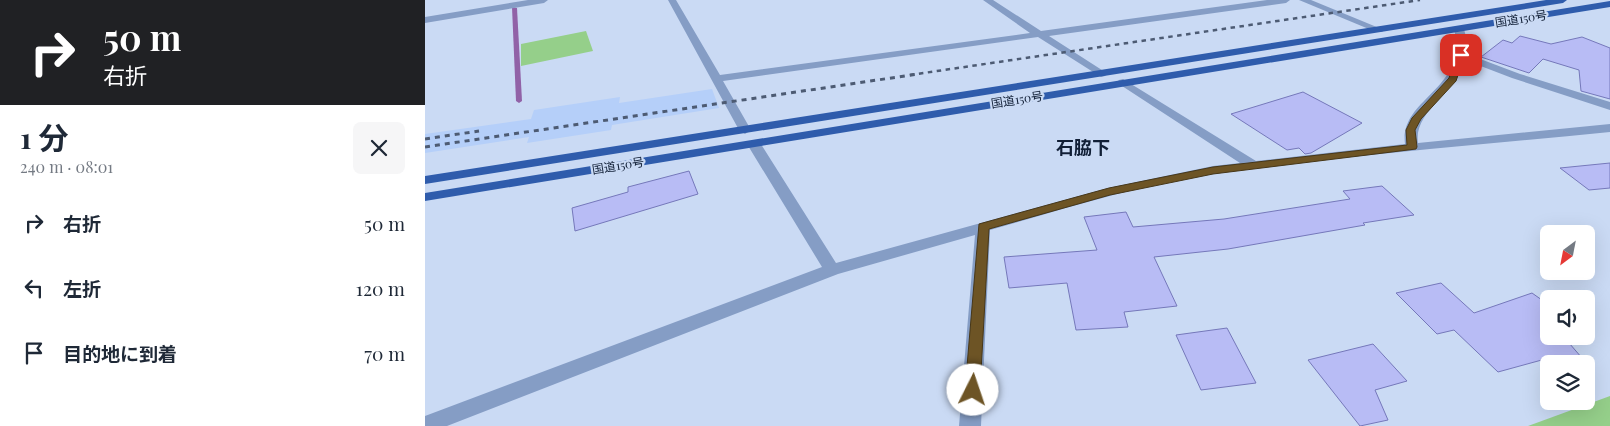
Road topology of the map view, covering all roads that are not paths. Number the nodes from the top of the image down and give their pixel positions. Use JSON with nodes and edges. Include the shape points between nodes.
{"nodes":[{"id":1,"x":543,"y":0,"type":"edge"},
{"id":2,"x":672,"y":0,"type":"edge"},
{"id":3,"x":987,"y":0,"type":"edge"},
{"id":4,"x":1286,"y":0,"type":"edge"},
{"id":5,"x":1303,"y":0,"type":"edge"},
{"id":6,"x":1563,"y":0,"type":"edge"},
{"id":7,"x":1610,"y":4,"type":"edge"},
{"id":8,"x":425,"y":20,"type":"edge"},
{"id":9,"x":1459,"y":29,"type":"junction"},
{"id":10,"x":1379,"y":30,"type":"junction"},
{"id":11,"x":1040,"y":34,"type":"junction"},
{"id":12,"x":1461,"y":55,"type":"junction"},
{"id":13,"x":1101,"y":74,"type":"junction"},
{"id":14,"x":717,"y":79,"type":"junction"},
{"id":15,"x":1123,"y":82,"type":"junction"},
{"id":16,"x":1610,"y":106,"type":"edge"},
{"id":17,"x":1610,"y":128,"type":"edge"},
{"id":18,"x":745,"y":130,"type":"junction"},
{"id":19,"x":754,"y":144,"type":"junction"},
{"id":20,"x":1412,"y":147,"type":"junction"},
{"id":21,"x":1253,"y":165,"type":"junction"},
{"id":22,"x":425,"y":180,"type":"edge"},
{"id":23,"x":425,"y":197,"type":"edge"},
{"id":24,"x":983,"y":226,"type":"junction"},
{"id":25,"x":832,"y":270,"type":"junction"},
{"id":26,"x":425,"y":425,"type":"edge"},
{"id":27,"x":970,"y":426,"type":"edge"}],
"edges":[{"from":1,"to":8,"type":"street"},
{"from":2,"to":14,"type":"street"},
{"from":3,"to":11,"type":"street"},
{"from":4,"to":11,"type":"street"},
{"from":5,"to":10,"type":"street"},
{"from":6,"to":10,"type":"highway","name":"国道150号"},
{"from":7,"to":9,"type":"highway","name":"国道150号"},
{"from":9,"to":12,"type":"street","via":[[1463,41]]},
{"from":9,"to":15,"type":"highway","name":"国道150号"},
{"from":10,"to":13,"type":"highway","name":"国道150号"},
{"from":11,"to":13,"type":"street"},
{"from":11,"to":14,"type":"street"},
{"from":12,"to":16,"type":"street"},
{"from":12,"to":20,"type":"street","via":[[1453,79],[1410,130]]},
{"from":13,"to":18,"type":"highway","name":"国道150号"},
{"from":14,"to":18,"type":"street"},
{"from":15,"to":19,"type":"highway","name":"国道150号"},
{"from":15,"to":21,"type":"street"},
{"from":17,"to":20,"type":"street"},
{"from":18,"to":22,"type":"highway","name":"国道150号"},
{"from":19,"to":23,"type":"highway","name":"国道150号"},
{"from":19,"to":25,"type":"street"},
{"from":20,"to":21,"type":"street"},
{"from":21,"to":24,"type":"street","via":[[1109,192]]},
{"from":24,"to":25,"type":"street"},
{"from":24,"to":27,"type":"street"},
{"from":25,"to":26,"type":"street"}]}
